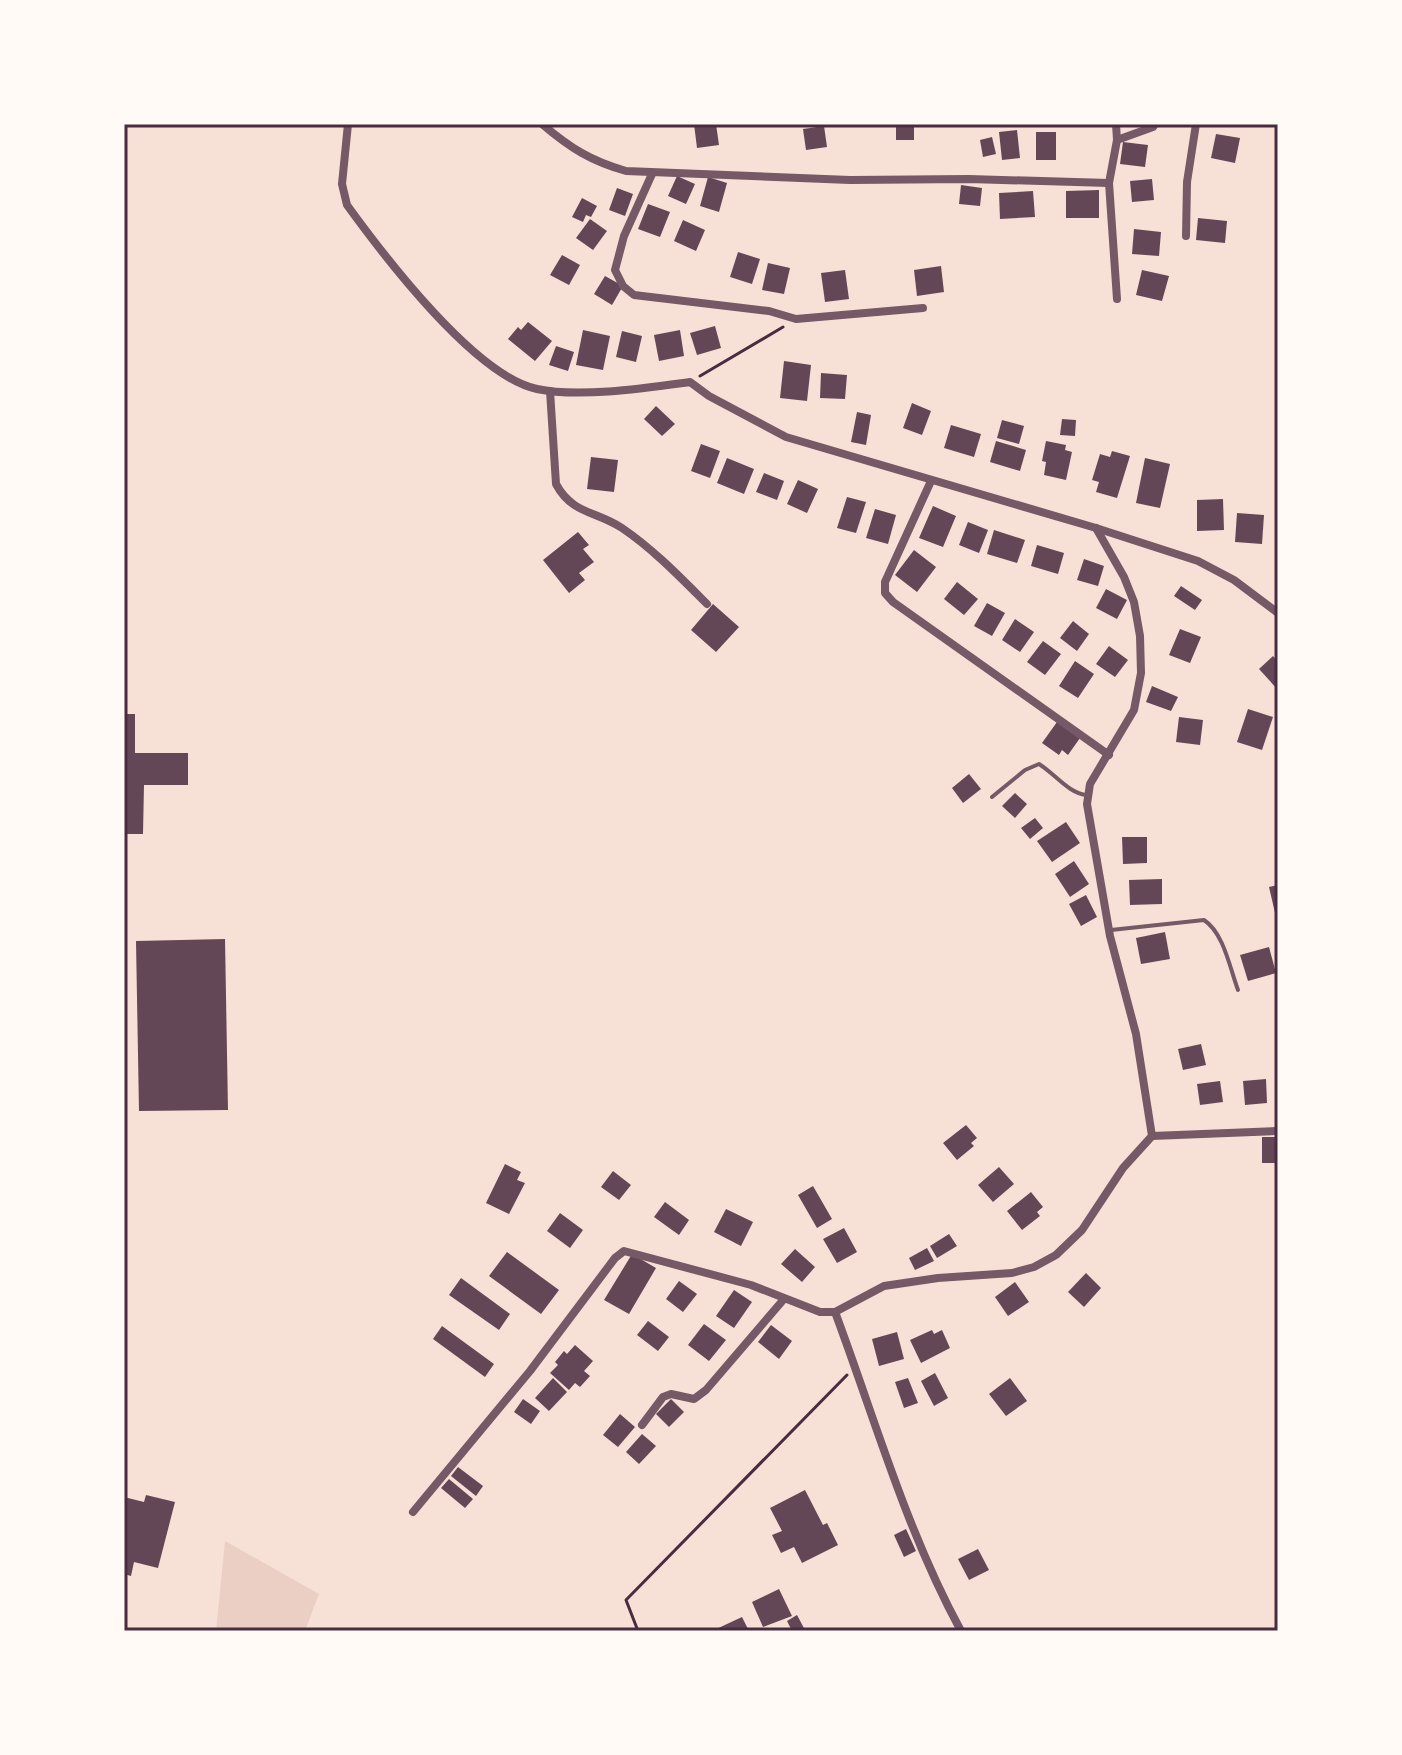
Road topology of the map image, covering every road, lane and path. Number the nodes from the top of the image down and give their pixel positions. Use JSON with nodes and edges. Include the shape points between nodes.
{"nodes":[{"id":1,"x":348,"y":124,"type":"edge"},
{"id":2,"x":542,"y":124,"type":"edge"},
{"id":3,"x":1116,"y":124,"type":"edge"},
{"id":4,"x":1155,"y":124,"type":"edge"},
{"id":5,"x":1196,"y":124,"type":"edge"},
{"id":6,"x":1117,"y":140,"type":"junction"},
{"id":7,"x":652,"y":174,"type":"junction"},
{"id":8,"x":1109,"y":183,"type":"junction"},
{"id":9,"x":1186,"y":236,"type":"dead end"},
{"id":10,"x":1117,"y":299,"type":"dead end"},
{"id":11,"x":923,"y":308,"type":"dead end"},
{"id":12,"x":796,"y":319,"type":"junction"},
{"id":13,"x":690,"y":382,"type":"junction"},
{"id":14,"x":550,"y":391,"type":"junction"},
{"id":15,"x":931,"y":481,"type":"junction"},
{"id":16,"x":1096,"y":528,"type":"junction"},
{"id":17,"x":707,"y":604,"type":"dead end"},
{"id":18,"x":1278,"y":613,"type":"edge"},
{"id":19,"x":1109,"y":755,"type":"junction"},
{"id":20,"x":1087,"y":795,"type":"junction"},
{"id":21,"x":992,"y":797,"type":"dead end"},
{"id":22,"x":1108,"y":930,"type":"junction"},
{"id":23,"x":1238,"y":990,"type":"dead end"},
{"id":24,"x":1278,"y":1131,"type":"edge"},
{"id":25,"x":1152,"y":1136,"type":"junction"},
{"id":26,"x":784,"y":1299,"type":"junction"},
{"id":27,"x":835,"y":1312,"type":"junction"},
{"id":28,"x":855,"y":1366,"type":"junction"},
{"id":29,"x":642,"y":1425,"type":"dead end"},
{"id":30,"x":413,"y":1512,"type":"dead end"},
{"id":31,"x":638,"y":1631,"type":"edge"},
{"id":32,"x":961,"y":1631,"type":"edge"}],
"edges":[{"from":1,"to":14,"type":"street","via":[[342,184],[347,205],[360,223],[460,341],[516,381]]},
{"from":2,"to":7,"type":"street","via":[[596,163]]},
{"from":3,"to":6,"type":"street"},
{"from":4,"to":6,"type":"street"},
{"from":5,"to":9,"type":"street"},
{"from":6,"to":8,"type":"street"},
{"from":7,"to":8,"type":"street"},
{"from":7,"to":12,"type":"street","via":[[618,256],[615,270],[623,286],[634,295]]},
{"from":8,"to":10,"type":"street"},
{"from":11,"to":12,"type":"street"},
{"from":12,"to":13,"type":"path"},
{"from":13,"to":14,"type":"street"},
{"from":13,"to":15,"type":"street","via":[[786,437]]},
{"from":14,"to":17,"type":"street","via":[[556,484],[562,495],[577,509],[620,527]]},
{"from":15,"to":16,"type":"street"},
{"from":15,"to":19,"type":"street","via":[[885,582],[885,593]]},
{"from":16,"to":18,"type":"street","via":[[1198,561]]},
{"from":16,"to":19,"type":"street","via":[[1124,577],[1140,636],[1134,710]]},
{"from":19,"to":20,"type":"street"},
{"from":20,"to":21,"type":"lane","via":[[1039,764]]},
{"from":20,"to":22,"type":"street"},
{"from":22,"to":23,"type":"lane","via":[[1204,920],[1220,941]]},
{"from":22,"to":25,"type":"street","via":[[1136,1034]]},
{"from":24,"to":25,"type":"street"},
{"from":25,"to":27,"type":"street","via":[[1123,1168],[1082,1230],[1056,1255],[1012,1273],[884,1286]]},
{"from":26,"to":27,"type":"street"},
{"from":26,"to":29,"type":"street","via":[[706,1390],[694,1399],[663,1397]]},
{"from":26,"to":30,"type":"street","via":[[624,1251]]},
{"from":27,"to":28,"type":"street"},
{"from":28,"to":31,"type":"path","via":[[626,1600]]},
{"from":28,"to":32,"type":"street","via":[[918,1539]]}]}
